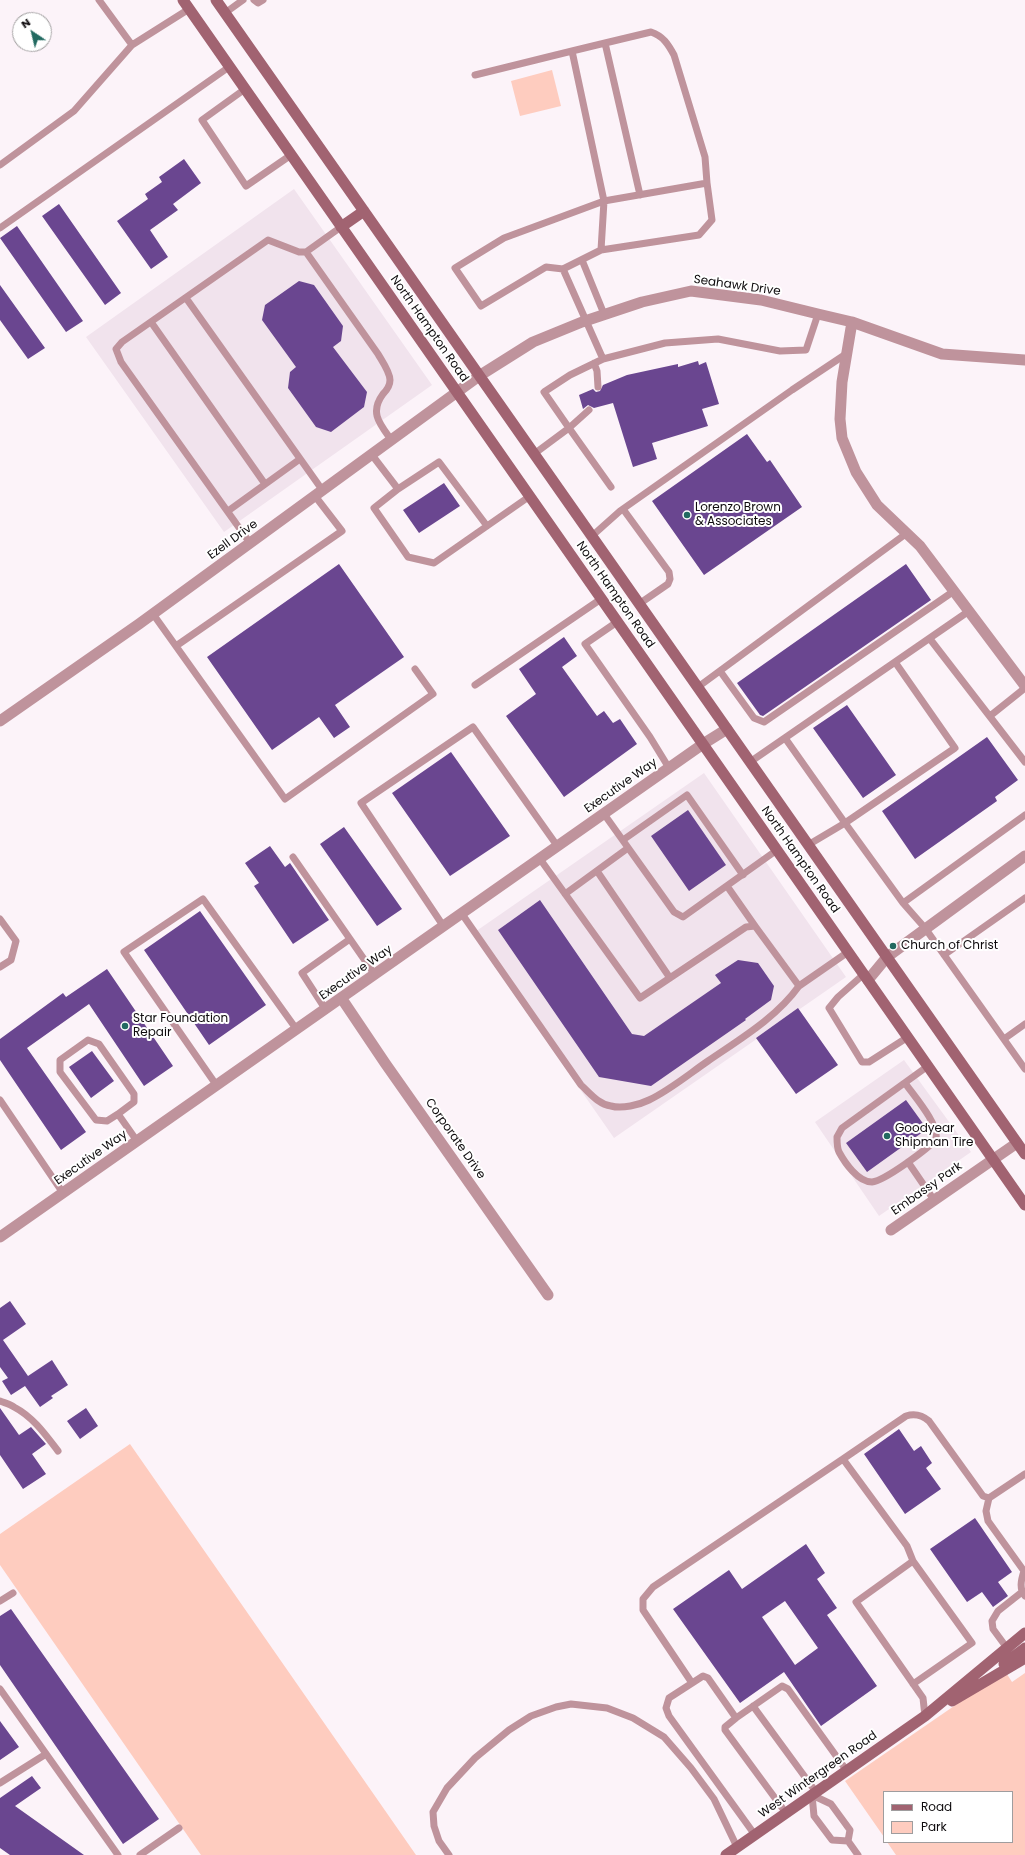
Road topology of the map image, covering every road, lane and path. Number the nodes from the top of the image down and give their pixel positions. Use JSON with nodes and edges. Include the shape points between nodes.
{"nodes":[{"id":1,"x":99,"y":0,"type":"edge"},
{"id":2,"x":216,"y":0,"type":"edge"},
{"id":3,"x":243,"y":0,"type":"edge"},
{"id":4,"x":254,"y":0,"type":"edge"},
{"id":5,"x":263,"y":0,"type":"edge"},
{"id":6,"x":186,"y":5,"type":"edge"},
{"id":7,"x":225,"y":13,"type":"junction"},
{"id":8,"x":604,"y":43,"type":"junction"},
{"id":9,"x":132,"y":45,"type":"junction"},
{"id":10,"x":572,"y":51,"type":"junction"},
{"id":11,"x":229,"y":67,"type":"junction"},
{"id":12,"x":475,"y":75,"type":"dead end"},
{"id":13,"x":245,"y":89,"type":"junction"},
{"id":14,"x":291,"y":155,"type":"junction"},
{"id":15,"x":0,"y":165,"type":"edge"},
{"id":16,"x":707,"y":183,"type":"junction"},
{"id":17,"x":640,"y":195,"type":"junction"},
{"id":18,"x":604,"y":201,"type":"junction"},
{"id":19,"x":364,"y":211,"type":"junction"},
{"id":20,"x":342,"y":227,"type":"junction"},
{"id":21,"x":0,"y":228,"type":"edge"},
{"id":22,"x":602,"y":250,"type":"junction"},
{"id":23,"x":306,"y":252,"type":"junction"},
{"id":24,"x":582,"y":260,"type":"junction"},
{"id":25,"x":563,"y":269,"type":"junction"},
{"id":26,"x":186,"y":298,"type":"junction"},
{"id":27,"x":604,"y":314,"type":"junction"},
{"id":28,"x":818,"y":314,"type":"junction"},
{"id":29,"x":586,"y":321,"type":"junction"},
{"id":30,"x":151,"y":322,"type":"junction"},
{"id":31,"x":852,"y":322,"type":"junction"},
{"id":32,"x":846,"y":354,"type":"junction"},
{"id":33,"x":603,"y":359,"type":"junction"},
{"id":34,"x":1025,"y":360,"type":"edge"},
{"id":35,"x":594,"y":363,"type":"junction"},
{"id":36,"x":480,"y":376,"type":"junction"},
{"id":37,"x":598,"y":387,"type":"dead end"},
{"id":38,"x":458,"y":393,"type":"junction"},
{"id":39,"x":589,"y":410,"type":"dead end"},
{"id":40,"x":569,"y":428,"type":"junction"},
{"id":41,"x":392,"y":441,"type":"junction"},
{"id":42,"x":534,"y":454,"type":"junction"},
{"id":43,"x":372,"y":455,"type":"junction"},
{"id":44,"x":300,"y":459,"type":"junction"},
{"id":45,"x":265,"y":484,"type":"junction"},
{"id":46,"x":611,"y":488,"type":"dead end"},
{"id":47,"x":398,"y":489,"type":"junction"},
{"id":48,"x":319,"y":493,"type":"junction"},
{"id":49,"x":530,"y":496,"type":"junction"},
{"id":50,"x":623,"y":509,"type":"junction"},
{"id":51,"x":228,"y":511,"type":"junction"},
{"id":52,"x":487,"y":526,"type":"junction"},
{"id":53,"x":908,"y":533,"type":"junction"},
{"id":54,"x":592,"y":536,"type":"junction"},
{"id":55,"x":250,"y":543,"type":"junction"},
{"id":56,"x":954,"y":591,"type":"junction"},
{"id":57,"x":601,"y":599,"type":"junction"},
{"id":58,"x":639,"y":604,"type":"junction"},
{"id":59,"x":969,"y":611,"type":"junction"},
{"id":60,"x":153,"y":614,"type":"junction"},
{"id":61,"x":618,"y":622,"type":"junction"},
{"id":62,"x":930,"y":639,"type":"junction"},
{"id":63,"x":176,"y":646,"type":"junction"},
{"id":64,"x":896,"y":662,"type":"junction"},
{"id":65,"x":415,"y":669,"type":"dead end"},
{"id":66,"x":720,"y":671,"type":"junction"},
{"id":67,"x":475,"y":685,"type":"dead end"},
{"id":68,"x":698,"y":687,"type":"junction"},
{"id":69,"x":1025,"y":687,"type":"edge"},
{"id":70,"x":990,"y":716,"type":"junction"},
{"id":71,"x":0,"y":721,"type":"edge"},
{"id":72,"x":727,"y":729,"type":"junction"},
{"id":73,"x":785,"y":738,"type":"junction"},
{"id":74,"x":703,"y":744,"type":"junction"},
{"id":75,"x":750,"y":762,"type":"junction"},
{"id":76,"x":1025,"y":762,"type":"edge"},
{"id":77,"x":669,"y":768,"type":"junction"},
{"id":78,"x":604,"y":814,"type":"junction"},
{"id":79,"x":1025,"y":815,"type":"edge"},
{"id":80,"x":845,"y":823,"type":"junction"},
{"id":81,"x":623,"y":840,"type":"junction"},
{"id":82,"x":808,"y":845,"type":"junction"},
{"id":83,"x":558,"y":847,"type":"junction"},
{"id":84,"x":628,"y":848,"type":"junction"},
{"id":85,"x":777,"y":850,"type":"junction"},
{"id":86,"x":1025,"y":856,"type":"edge"},
{"id":87,"x":293,"y":857,"type":"dead end"},
{"id":88,"x":540,"y":859,"type":"junction"},
{"id":89,"x":597,"y":871,"type":"junction"},
{"id":90,"x":743,"y":875,"type":"junction"},
{"id":91,"x":727,"y":886,"type":"junction"},
{"id":92,"x":565,"y":894,"type":"junction"},
{"id":93,"x":1025,"y":898,"type":"edge"},
{"id":94,"x":903,"y":902,"type":"junction"},
{"id":95,"x":462,"y":914,"type":"junction"},
{"id":96,"x":0,"y":919,"type":"edge"},
{"id":97,"x":755,"y":926,"type":"junction"},
{"id":98,"x":444,"y":927,"type":"junction"},
{"id":99,"x":925,"y":928,"type":"junction"},
{"id":100,"x":350,"y":938,"type":"junction"},
{"id":101,"x":848,"y":952,"type":"junction"},
{"id":102,"x":944,"y":955,"type":"junction"},
{"id":103,"x":887,"y":957,"type":"junction"},
{"id":104,"x":0,"y":967,"type":"edge"},
{"id":105,"x":375,"y":975,"type":"junction"},
{"id":106,"x":866,"y":977,"type":"junction"},
{"id":107,"x":670,"y":978,"type":"junction"},
{"id":108,"x":799,"y":986,"type":"junction"},
{"id":109,"x":342,"y":999,"type":"junction"},
{"id":110,"x":326,"y":1010,"type":"junction"},
{"id":111,"x":1025,"y":1024,"type":"edge"},
{"id":112,"x":298,"y":1030,"type":"junction"},
{"id":113,"x":908,"y":1037,"type":"junction"},
{"id":114,"x":1004,"y":1039,"type":"junction"},
{"id":115,"x":928,"y":1066,"type":"junction"},
{"id":116,"x":1025,"y":1069,"type":"edge"},
{"id":117,"x":905,"y":1083,"type":"junction"},
{"id":118,"x":217,"y":1086,"type":"junction"},
{"id":119,"x":0,"y":1100,"type":"edge"},
{"id":120,"x":118,"y":1114,"type":"junction"},
{"id":121,"x":137,"y":1141,"type":"junction"},
{"id":122,"x":1017,"y":1143,"type":"junction"},
{"id":123,"x":1025,"y":1154,"type":"edge"},
{"id":124,"x":993,"y":1159,"type":"junction"},
{"id":125,"x":908,"y":1162,"type":"junction"},
{"id":126,"x":63,"y":1193,"type":"junction"},
{"id":127,"x":934,"y":1200,"type":"junction"},
{"id":128,"x":1025,"y":1205,"type":"edge"},
{"id":129,"x":891,"y":1230,"type":"dead end"},
{"id":130,"x":0,"y":1237,"type":"edge"},
{"id":131,"x":548,"y":1295,"type":"dead end"},
{"id":132,"x":0,"y":1401,"type":"edge"},
{"id":133,"x":58,"y":1451,"type":"dead end"},
{"id":134,"x":843,"y":1458,"type":"junction"},
{"id":135,"x":1025,"y":1474,"type":"edge"},
{"id":136,"x":988,"y":1498,"type":"junction"},
{"id":137,"x":912,"y":1561,"type":"junction"},
{"id":138,"x":13,"y":1593,"type":"dead end"},
{"id":139,"x":1023,"y":1594,"type":"edge"},
{"id":140,"x":0,"y":1601,"type":"edge"},
{"id":141,"x":1025,"y":1633,"type":"edge"},
{"id":142,"x":1007,"y":1648,"type":"junction"},
{"id":143,"x":1025,"y":1648,"type":"edge"},
{"id":144,"x":1025,"y":1658,"type":"edge"},
{"id":145,"x":692,"y":1683,"type":"junction"},
{"id":146,"x":913,"y":1684,"type":"junction"},
{"id":147,"x":976,"y":1687,"type":"junction"},
{"id":148,"x":0,"y":1689,"type":"edge"},
{"id":149,"x":753,"y":1706,"type":"junction"},
{"id":150,"x":925,"y":1716,"type":"junction"},
{"id":151,"x":736,"y":1718,"type":"junction"},
{"id":152,"x":46,"y":1754,"type":"junction"},
{"id":153,"x":847,"y":1771,"type":"junction"},
{"id":154,"x":0,"y":1784,"type":"edge"},
{"id":155,"x":814,"y":1794,"type":"junction"},
{"id":156,"x":786,"y":1813,"type":"junction"},
{"id":157,"x":179,"y":1828,"type":"dead end"},
{"id":158,"x":755,"y":1835,"type":"junction"},
{"id":159,"x":848,"y":1841,"type":"junction"},
{"id":160,"x":737,"y":1847,"type":"junction"},
{"id":161,"x":118,"y":1855,"type":"edge"},
{"id":162,"x":140,"y":1855,"type":"edge"},
{"id":163,"x":449,"y":1855,"type":"edge"},
{"id":164,"x":726,"y":1855,"type":"edge"},
{"id":165,"x":858,"y":1855,"type":"edge"}],
"edges":[{"from":1,"to":9,"type":"lane"},
{"from":2,"to":7,"type":"main road","name":"North Hampton Road"},
{"from":3,"to":7,"type":"lane"},
{"from":4,"to":5,"type":"lane","via":[[258,3]]},
{"from":6,"to":9,"type":"lane"},
{"from":6,"to":11,"type":"main road","name":"North Hampton Road"},
{"from":7,"to":19,"type":"main road","name":"North Hampton Road"},
{"from":8,"to":10,"type":"lane"},
{"from":8,"to":16,"type":"lane","via":[[650,32],[666,41],[674,55],[706,157]]},
{"from":8,"to":17,"type":"lane"},
{"from":9,"to":15,"type":"lane","via":[[74,112]]},
{"from":10,"to":12,"type":"lane"},
{"from":10,"to":18,"type":"lane"},
{"from":11,"to":13,"type":"main road","name":"North Hampton Road"},
{"from":11,"to":21,"type":"lane"},
{"from":13,"to":14,"type":"main road","name":"North Hampton Road"},
{"from":13,"to":14,"type":"lane","via":[[202,120],[246,186]]},
{"from":14,"to":20,"type":"main road","name":"North Hampton Road"},
{"from":16,"to":17,"type":"lane"},
{"from":16,"to":22,"type":"lane","via":[[712,220],[699,236]]},
{"from":17,"to":18,"type":"lane"},
{"from":18,"to":22,"type":"lane"},
{"from":18,"to":25,"type":"lane","via":[[504,238],[455,268],[481,306],[546,267]]},
{"from":19,"to":20,"type":"main road"},
{"from":19,"to":36,"type":"main road","name":"North Hampton Road"},
{"from":20,"to":23,"type":"lane"},
{"from":20,"to":38,"type":"main road","name":"North Hampton Road"},
{"from":22,"to":24,"type":"lane"},
{"from":23,"to":26,"type":"lane","via":[[299,252],[268,240]]},
{"from":23,"to":41,"type":"lane","via":[[388,371],[391,379],[389,386],[375,409]]},
{"from":24,"to":25,"type":"lane"},
{"from":24,"to":27,"type":"lane"},
{"from":25,"to":29,"type":"lane"},
{"from":26,"to":30,"type":"lane"},
{"from":26,"to":44,"type":"lane"},
{"from":27,"to":28,"type":"street","name":"Seahawk Drive","via":[[691,291],[761,300]]},
{"from":27,"to":29,"type":"street","name":"Seahawk Drive"},
{"from":28,"to":31,"type":"street","name":"Seahawk Drive"},
{"from":28,"to":33,"type":"lane","via":[[806,350],[780,350],[718,339],[665,343]]},
{"from":29,"to":33,"type":"lane"},
{"from":29,"to":36,"type":"street","name":"Seahawk Drive","via":[[533,342]]},
{"from":30,"to":45,"type":"lane"},
{"from":30,"to":51,"type":"lane","via":[[122,342],[116,349],[117,355]]},
{"from":31,"to":32,"type":"street"},
{"from":31,"to":34,"type":"street","name":"Seahawk Drive","via":[[942,354]]},
{"from":32,"to":50,"type":"lane"},
{"from":32,"to":53,"type":"street","via":[[841,389],[842,438],[866,490],[877,505]]},
{"from":33,"to":35,"type":"lane"},
{"from":35,"to":37,"type":"lane"},
{"from":35,"to":40,"type":"lane","via":[[544,392]]},
{"from":36,"to":38,"type":"street","name":"Ezell Drive"},
{"from":36,"to":42,"type":"main road","name":"North Hampton Road"},
{"from":38,"to":41,"type":"street","name":"Ezell Drive"},
{"from":38,"to":49,"type":"main road","name":"North Hampton Road"},
{"from":39,"to":40,"type":"lane"},
{"from":40,"to":42,"type":"lane"},
{"from":40,"to":46,"type":"lane"},
{"from":41,"to":43,"type":"street","name":"Ezell Drive"},
{"from":42,"to":54,"type":"main road","name":"North Hampton Road"},
{"from":43,"to":47,"type":"lane"},
{"from":43,"to":48,"type":"street","name":"Ezell Drive"},
{"from":44,"to":45,"type":"lane"},
{"from":44,"to":48,"type":"lane"},
{"from":45,"to":51,"type":"lane"},
{"from":47,"to":52,"type":"lane","via":[[439,462]]},
{"from":47,"to":52,"type":"lane","via":[[374,508],[408,557],[434,563]]},
{"from":48,"to":55,"type":"street","name":"Ezell Drive"},
{"from":48,"to":63,"type":"lane","via":[[342,531]]},
{"from":49,"to":52,"type":"lane"},
{"from":49,"to":57,"type":"main road","name":"North Hampton Road"},
{"from":50,"to":54,"type":"lane"},
{"from":50,"to":58,"type":"lane","via":[[669,572],[668,584]]},
{"from":51,"to":55,"type":"lane"},
{"from":53,"to":56,"type":"street"},
{"from":53,"to":66,"type":"lane"},
{"from":54,"to":58,"type":"main road","name":"North Hampton Road"},
{"from":55,"to":60,"type":"street","name":"Ezell Drive"},
{"from":56,"to":59,"type":"street"},
{"from":56,"to":66,"type":"lane","via":[[764,722],[754,718]]},
{"from":57,"to":61,"type":"main road","name":"North Hampton Road"},
{"from":57,"to":67,"type":"lane"},
{"from":58,"to":68,"type":"main road","name":"North Hampton Road"},
{"from":59,"to":62,"type":"lane"},
{"from":59,"to":69,"type":"street"},
{"from":60,"to":63,"type":"lane"},
{"from":60,"to":71,"type":"street","name":"Ezell Drive"},
{"from":61,"to":74,"type":"main road","name":"North Hampton Road"},
{"from":61,"to":77,"type":"lane","via":[[585,644]]},
{"from":62,"to":64,"type":"lane"},
{"from":62,"to":70,"type":"lane"},
{"from":63,"to":65,"type":"lane","via":[[285,799],[433,694]]},
{"from":64,"to":73,"type":"lane"},
{"from":64,"to":80,"type":"lane","via":[[955,748]]},
{"from":66,"to":68,"type":"lane"},
{"from":68,"to":72,"type":"main road","name":"North Hampton Road"},
{"from":69,"to":70,"type":"lane"},
{"from":70,"to":76,"type":"lane"},
{"from":72,"to":74,"type":"street","name":"Executive Way"},
{"from":72,"to":75,"type":"main road","name":"North Hampton Road"},
{"from":73,"to":75,"type":"lane"},
{"from":73,"to":80,"type":"lane"},
{"from":74,"to":77,"type":"street","name":"Executive Way"},
{"from":74,"to":85,"type":"main road","name":"North Hampton Road"},
{"from":75,"to":82,"type":"main road","name":"North Hampton Road"},
{"from":77,"to":78,"type":"street","name":"Executive Way"},
{"from":78,"to":81,"type":"lane"},
{"from":78,"to":83,"type":"street","name":"Executive Way"},
{"from":79,"to":94,"type":"lane"},
{"from":80,"to":82,"type":"lane"},
{"from":80,"to":94,"type":"lane"},
{"from":81,"to":84,"type":"lane"},
{"from":81,"to":90,"type":"lane","via":[[687,795]]},
{"from":82,"to":103,"type":"main road","name":"North Hampton Road"},
{"from":83,"to":88,"type":"street","name":"Executive Way"},
{"from":83,"to":98,"type":"lane","via":[[473,727],[361,803]]},
{"from":84,"to":89,"type":"lane"},
{"from":84,"to":91,"type":"lane","via":[[674,912],[683,918]]},
{"from":85,"to":90,"type":"lane"},
{"from":85,"to":101,"type":"main road","name":"North Hampton Road"},
{"from":86,"to":99,"type":"street"},
{"from":87,"to":100,"type":"lane"},
{"from":88,"to":92,"type":"lane"},
{"from":88,"to":95,"type":"street","name":"Executive Way"},
{"from":89,"to":92,"type":"lane"},
{"from":89,"to":107,"type":"lane"},
{"from":90,"to":91,"type":"lane"},
{"from":91,"to":97,"type":"lane"},
{"from":92,"to":107,"type":"lane","via":[[640,998]]},
{"from":93,"to":102,"type":"lane"},
{"from":94,"to":99,"type":"lane"},
{"from":95,"to":98,"type":"street","name":"Executive Way"},
{"from":95,"to":108,"type":"lane","via":[[582,1085],[600,1102],[611,1107],[636,1105],[650,1100],[767,1020],[788,1001]]},
{"from":96,"to":104,"type":"lane","via":[[16,940],[11,960]]},
{"from":97,"to":107,"type":"lane","via":[[746,927]]},
{"from":97,"to":108,"type":"lane"},
{"from":98,"to":105,"type":"street","name":"Executive Way"},
{"from":99,"to":102,"type":"lane"},
{"from":99,"to":103,"type":"street"},
{"from":100,"to":105,"type":"lane"},
{"from":100,"to":110,"type":"lane","via":[[302,973]]},
{"from":101,"to":106,"type":"main road","name":"North Hampton Road"},
{"from":101,"to":108,"type":"lane"},
{"from":102,"to":114,"type":"lane"},
{"from":103,"to":106,"type":"street"},
{"from":103,"to":122,"type":"main road","name":"North Hampton Road"},
{"from":105,"to":109,"type":"street","name":"Executive Way"},
{"from":106,"to":113,"type":"main road","name":"North Hampton Road"},
{"from":106,"to":113,"type":"lane","via":[[838,997],[829,1008],[862,1062],[869,1062]]},
{"from":109,"to":110,"type":"street","name":"Executive Way"},
{"from":109,"to":131,"type":"street","name":"Corporate Drive"},
{"from":110,"to":112,"type":"street","name":"Executive Way"},
{"from":111,"to":114,"type":"lane"},
{"from":112,"to":118,"type":"street","name":"Executive Way"},
{"from":112,"to":118,"type":"lane","via":[[203,899],[124,952]]},
{"from":113,"to":115,"type":"main road","name":"North Hampton Road"},
{"from":114,"to":116,"type":"lane"},
{"from":115,"to":117,"type":"lane"},
{"from":115,"to":124,"type":"main road","name":"North Hampton Road"},
{"from":117,"to":125,"type":"lane","via":[[929,1116],[937,1134],[933,1143]]},
{"from":117,"to":125,"type":"lane","via":[[842,1128],[837,1136],[839,1151],[863,1179],[873,1182]]},
{"from":118,"to":121,"type":"street","name":"Executive Way"},
{"from":119,"to":126,"type":"lane"},
{"from":120,"to":120,"type":"lane","via":[[134,1102],[134,1094],[99,1044],[88,1040],[60,1060],[60,1072],[96,1120],[107,1121]]},
{"from":120,"to":121,"type":"lane"},
{"from":121,"to":126,"type":"street","name":"Executive Way"},
{"from":122,"to":123,"type":"main road","name":"North Hampton Road"},
{"from":122,"to":124,"type":"street","name":"Embassy Park"},
{"from":124,"to":127,"type":"street","name":"Embassy Park"},
{"from":124,"to":128,"type":"main road","name":"North Hampton Road"},
{"from":125,"to":127,"type":"lane"},
{"from":126,"to":130,"type":"street","name":"Executive Way"},
{"from":127,"to":129,"type":"street","name":"Embassy Park"},
{"from":132,"to":133,"type":"lane","via":[[29,1416]]},
{"from":134,"to":136,"type":"lane","via":[[906,1416],[918,1415],[929,1421],[983,1496]]},
{"from":134,"to":137,"type":"lane","via":[[907,1546]]},
{"from":134,"to":145,"type":"lane","via":[[653,1587],[643,1599],[643,1610]]},
{"from":135,"to":136,"type":"lane"},
{"from":136,"to":139,"type":"lane","via":[[988,1521],[1024,1572],[1021,1585]]},
{"from":137,"to":146,"type":"lane","via":[[856,1602]]},
{"from":137,"to":146,"type":"lane","via":[[972,1644]]},
{"from":138,"to":140,"type":"lane"},
{"from":139,"to":142,"type":"lane","via":[[998,1611],[992,1621],[993,1629]]},
{"from":141,"to":142,"type":"main road","name":"West Wintergreen Road"},
{"from":142,"to":150,"type":"main road","name":"West Wintergreen Road"},
{"from":143,"to":147,"type":"main road"},
{"from":144,"to":147,"type":"main road","name":"West Wintergreen Road"},
{"from":145,"to":151,"type":"lane","via":[[703,1676],[708,1678]]},
{"from":145,"to":158,"type":"lane","via":[[669,1698],[666,1708],[669,1716]]},
{"from":146,"to":150,"type":"lane","via":[[923,1698]]},
{"from":147,"to":150,"type":"main road","name":"West Wintergreen Road"},
{"from":148,"to":152,"type":"lane"},
{"from":149,"to":151,"type":"lane"},
{"from":149,"to":153,"type":"lane","via":[[782,1686],[788,1689]]},
{"from":149,"to":155,"type":"lane"},
{"from":150,"to":153,"type":"main road","name":"West Wintergreen Road"},
{"from":151,"to":156,"type":"lane","via":[[725,1727],[725,1730]]},
{"from":152,"to":154,"type":"lane"},
{"from":152,"to":161,"type":"lane"},
{"from":153,"to":155,"type":"main road","name":"West Wintergreen Road"},
{"from":155,"to":156,"type":"main road","name":"West Wintergreen Road"},
{"from":155,"to":159,"type":"lane","via":[[831,1804],[850,1830]]},
{"from":155,"to":159,"type":"lane","via":[[814,1816],[832,1840]]},
{"from":156,"to":158,"type":"main road","name":"West Wintergreen Road"},
{"from":157,"to":162,"type":"lane"},
{"from":158,"to":160,"type":"main road","name":"West Wintergreen Road"},
{"from":159,"to":165,"type":"lane"},
{"from":160,"to":163,"type":"lane","via":[[714,1799],[664,1737],[633,1718],[607,1708],[571,1704],[531,1716],[509,1730],[475,1758],[448,1788],[433,1812],[439,1841]]},
{"from":160,"to":164,"type":"main road","name":"West Wintergreen Road"}]}
